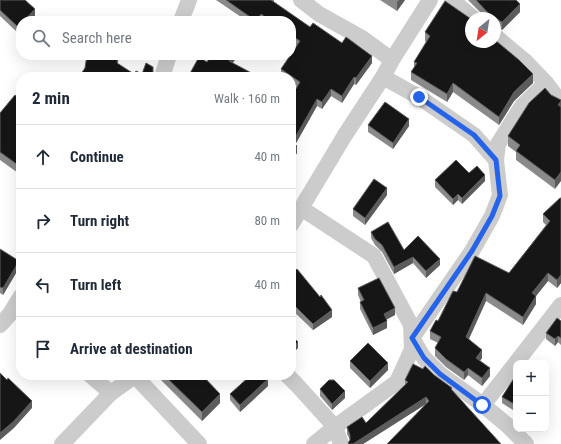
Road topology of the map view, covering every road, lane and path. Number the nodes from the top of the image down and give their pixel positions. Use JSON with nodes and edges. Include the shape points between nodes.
{"nodes":[{"id":1,"x":189,"y":0,"type":"edge"},
{"id":2,"x":301,"y":0,"type":"edge"},
{"id":3,"x":430,"y":0,"type":"edge"},
{"id":4,"x":452,"y":0,"type":"edge"},
{"id":5,"x":466,"y":12,"type":"edge"},
{"id":6,"x":183,"y":16,"type":"edge"},
{"id":7,"x":501,"y":41,"type":"edge"},
{"id":8,"x":167,"y":60,"type":"edge"},
{"id":9,"x":392,"y":60,"type":"junction"},
{"id":10,"x":164,"y":72,"type":"edge"},
{"id":11,"x":383,"y":77,"type":"junction"},
{"id":12,"x":546,"y":83,"type":"junction"},
{"id":13,"x":561,"y":99,"type":"edge"},
{"id":14,"x":496,"y":160,"type":"junction"},
{"id":15,"x":301,"y":208,"type":"junction"},
{"id":16,"x":296,"y":216,"type":"edge"},
{"id":17,"x":561,"y":305,"type":"edge"},
{"id":18,"x":16,"y":306,"type":"edge"},
{"id":19,"x":10,"y":319,"type":"edge"},
{"id":20,"x":412,"y":338,"type":"junction"},
{"id":21,"x":96,"y":380,"type":"edge"},
{"id":22,"x":128,"y":380,"type":"edge"},
{"id":23,"x":140,"y":380,"type":"edge"},
{"id":24,"x":292,"y":380,"type":"edge"},
{"id":25,"x":111,"y":393,"type":"junction"},
{"id":26,"x":482,"y":405,"type":"junction"},
{"id":27,"x":335,"y":428,"type":"junction"},
{"id":28,"x":62,"y":444,"type":"edge"},
{"id":29,"x":199,"y":444,"type":"edge"},
{"id":30,"x":314,"y":444,"type":"edge"},
{"id":31,"x":341,"y":444,"type":"edge"},
{"id":32,"x":526,"y":444,"type":"edge"}],
"edges":[{"from":1,"to":6,"type":"street"},
{"from":2,"to":9,"type":"street"},
{"from":3,"to":9,"type":"street"},
{"from":4,"to":5,"type":"street"},
{"from":7,"to":12,"type":"street"},
{"from":8,"to":10,"type":"street"},
{"from":9,"to":11,"type":"street"},
{"from":11,"to":14,"type":"street","via":[[419,97],[474,135]]},
{"from":11,"to":15,"type":"street"},
{"from":12,"to":13,"type":"street"},
{"from":12,"to":14,"type":"street","via":[[522,106],[514,118],[498,144]]},
{"from":14,"to":20,"type":"street","via":[[500,196],[492,216],[472,251]]},
{"from":15,"to":16,"type":"street"},
{"from":15,"to":20,"type":"street","via":[[374,256],[411,325]]},
{"from":17,"to":26,"type":"street"},
{"from":18,"to":19,"type":"street"},
{"from":20,"to":26,"type":"street","via":[[424,358],[440,374]]},
{"from":20,"to":27,"type":"street","via":[[412,349],[397,382]]},
{"from":21,"to":25,"type":"street"},
{"from":22,"to":25,"type":"street"},
{"from":23,"to":29,"type":"street"},
{"from":24,"to":27,"type":"street"},
{"from":25,"to":28,"type":"street"},
{"from":26,"to":32,"type":"street"},
{"from":27,"to":30,"type":"street"},
{"from":27,"to":31,"type":"street"}]}
